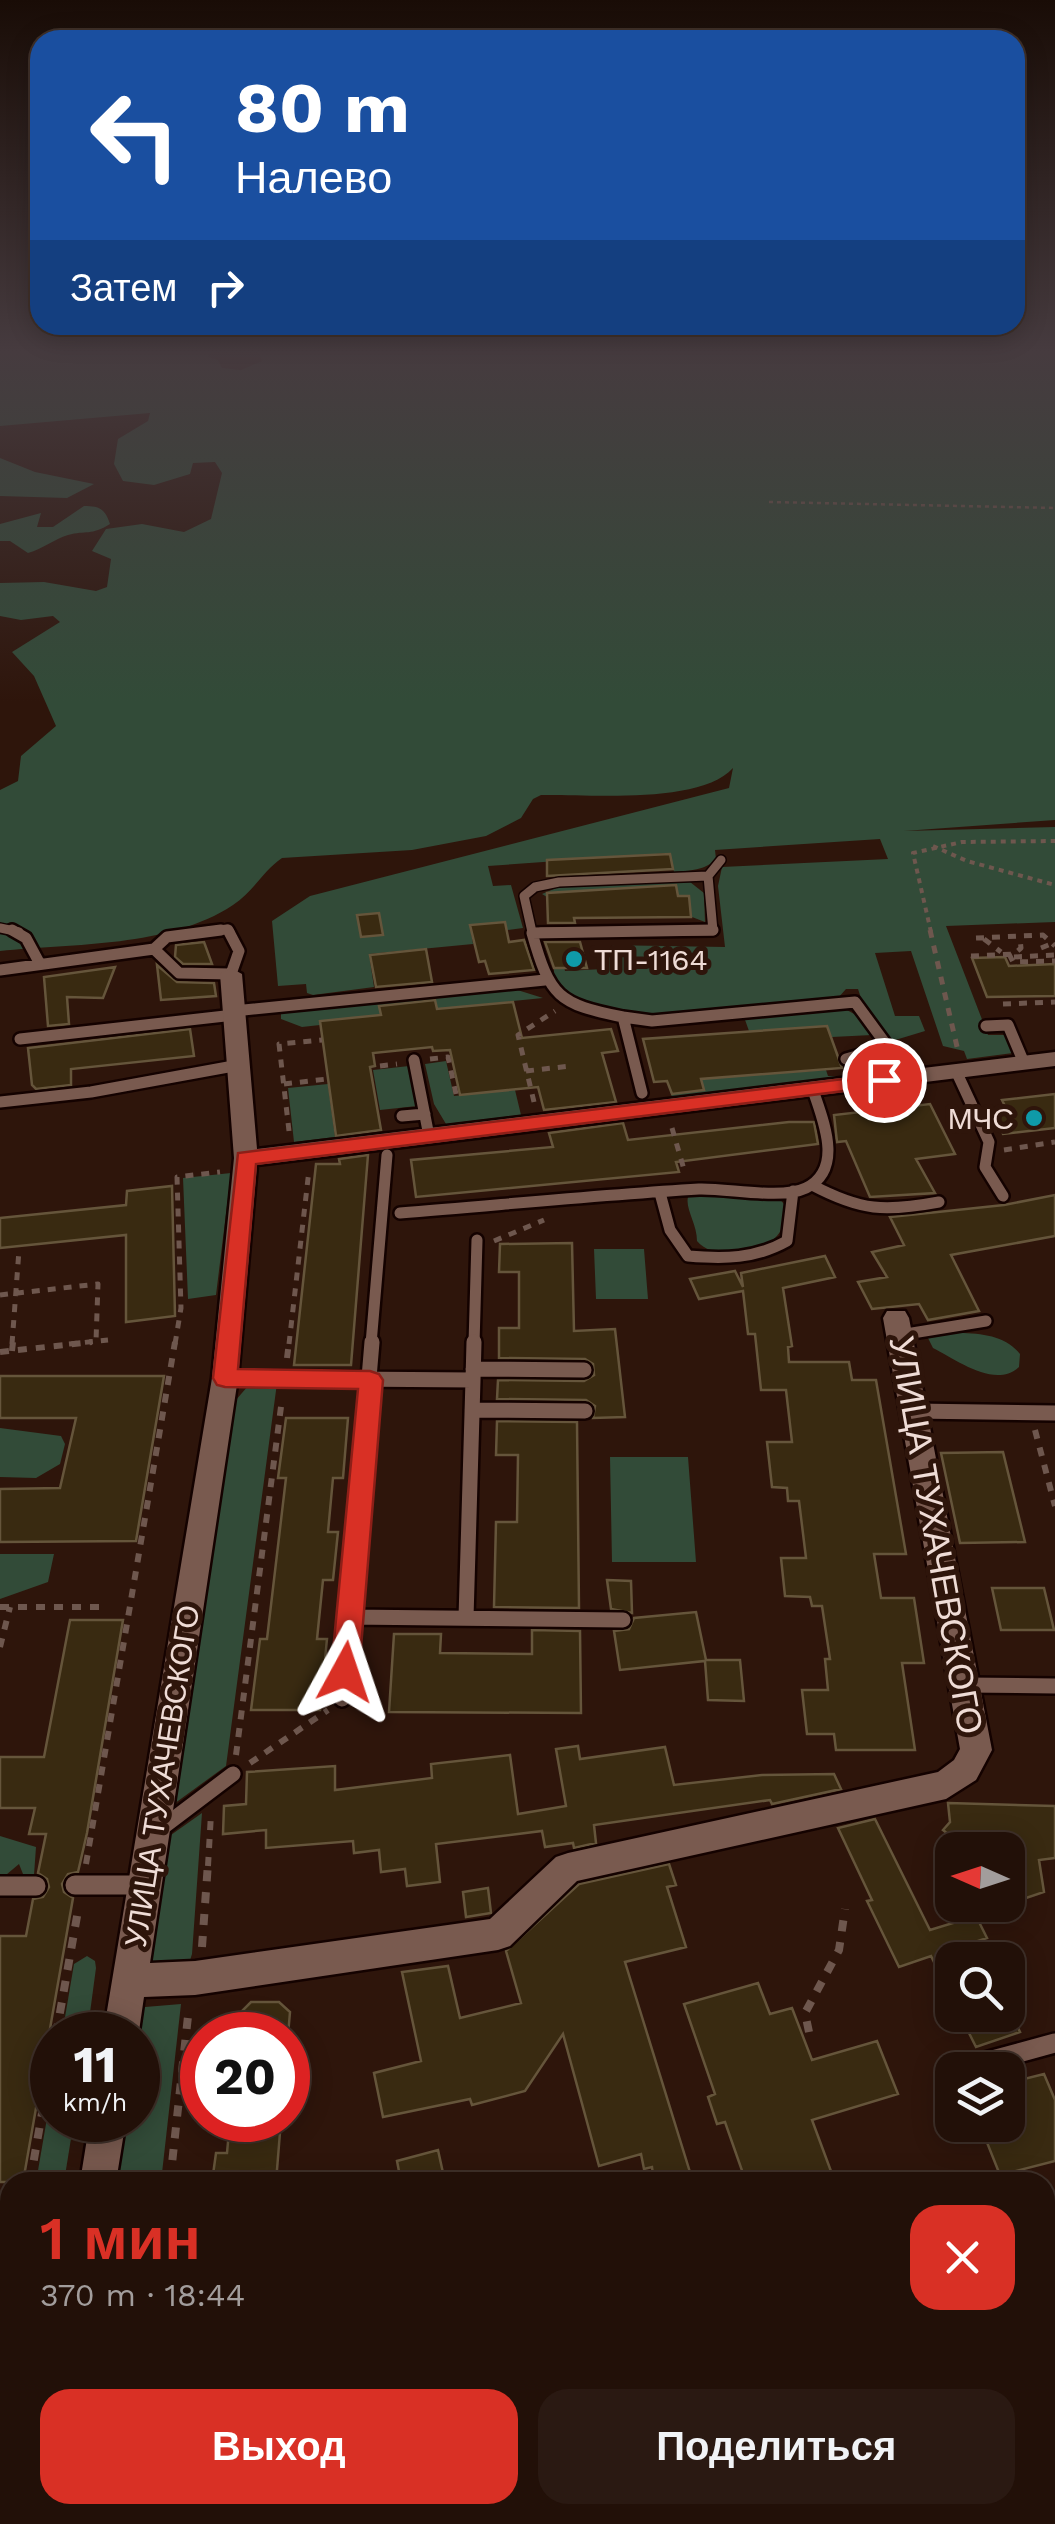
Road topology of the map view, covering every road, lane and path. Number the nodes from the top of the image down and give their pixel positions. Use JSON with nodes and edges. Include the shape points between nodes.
{"nodes":[{"id":1,"x":768,"y":502,"type":"dead end"},
{"id":2,"x":1055,"y":508,"type":"edge"},
{"id":3,"x":1055,"y":841,"type":"edge"},
{"id":4,"x":933,"y":846,"type":"junction"},
{"id":5,"x":721,"y":860,"type":"dead end"},
{"id":6,"x":708,"y":876,"type":"junction"},
{"id":7,"x":1055,"y":885,"type":"edge"},
{"id":8,"x":0,"y":928,"type":"edge"},
{"id":9,"x":532,"y":933,"type":"junction"},
{"id":10,"x":976,"y":938,"type":"dead end"},
{"id":11,"x":984,"y":939,"type":"junction"},
{"id":12,"x":1020,"y":939,"type":"junction"},
{"id":13,"x":1053,"y":945,"type":"edge"},
{"id":14,"x":1041,"y":948,"type":"dead end"},
{"id":15,"x":154,"y":949,"type":"junction"},
{"id":16,"x":1009,"y":955,"type":"junction"},
{"id":17,"x":972,"y":956,"type":"dead end"},
{"id":18,"x":1055,"y":958,"type":"edge"},
{"id":19,"x":40,"y":964,"type":"junction"},
{"id":20,"x":0,"y":970,"type":"edge"},
{"id":21,"x":230,"y":974,"type":"junction"},
{"id":22,"x":544,"y":980,"type":"junction"},
{"id":23,"x":1055,"y":1002,"type":"edge"},
{"id":24,"x":566,"y":1004,"type":"junction"},
{"id":25,"x":1000,"y":1004,"type":"dead end"},
{"id":26,"x":234,"y":1013,"type":"junction"},
{"id":27,"x":624,"y":1017,"type":"junction"},
{"id":28,"x":986,"y":1026,"type":"dead end"},
{"id":29,"x":20,"y":1039,"type":"dead end"},
{"id":30,"x":322,"y":1040,"type":"dead end"},
{"id":31,"x":846,"y":1059,"type":"dead end"},
{"id":32,"x":1055,"y":1059,"type":"edge"},
{"id":33,"x":414,"y":1060,"type":"joint"},
{"id":34,"x":1024,"y":1062,"type":"junction"},
{"id":35,"x":238,"y":1065,"type":"junction"},
{"id":36,"x":571,"y":1066,"type":"dead end"},
{"id":37,"x":526,"y":1070,"type":"junction"},
{"id":38,"x":959,"y":1071,"type":"junction"},
{"id":39,"x":327,"y":1079,"type":"dead end"},
{"id":40,"x":284,"y":1084,"type":"junction"},
{"id":41,"x":813,"y":1090,"type":"junction"},
{"id":42,"x":642,"y":1093,"type":"dead end"},
{"id":43,"x":456,"y":1094,"type":"dead end"},
{"id":44,"x":0,"y":1102,"type":"edge"},
{"id":45,"x":536,"y":1111,"type":"dead end"},
{"id":46,"x":402,"y":1116,"type":"dead end"},
{"id":47,"x":427,"y":1125,"type":"junction"},
{"id":48,"x":672,"y":1128,"type":"dead end"},
{"id":49,"x":1055,"y":1142,"type":"edge"},
{"id":50,"x":291,"y":1152,"type":"junction"},
{"id":51,"x":988,"y":1152,"type":"junction"},
{"id":52,"x":387,"y":1156,"type":"dead end"},
{"id":53,"x":245,"y":1164,"type":"junction"},
{"id":54,"x":812,"y":1185,"type":"junction"},
{"id":55,"x":690,"y":1190,"type":"junction"},
{"id":56,"x":792,"y":1191,"type":"junction"},
{"id":57,"x":660,"y":1193,"type":"junction"},
{"id":58,"x":1003,"y":1196,"type":"dead end"},
{"id":59,"x":559,"y":1202,"type":"junction"},
{"id":60,"x":939,"y":1202,"type":"dead end"},
{"id":61,"x":400,"y":1213,"type":"dead end"},
{"id":62,"x":477,"y":1243,"type":"joint"},
{"id":63,"x":19,"y":1250,"type":"dead end"},
{"id":64,"x":16,"y":1293,"type":"junction"},
{"id":65,"x":0,"y":1295,"type":"edge"},
{"id":66,"x":986,"y":1321,"type":"dead end"},
{"id":67,"x":898,"y":1327,"type":"joint"},
{"id":68,"x":108,"y":1340,"type":"dead end"},
{"id":69,"x":96,"y":1342,"type":"junction"},
{"id":70,"x":12,"y":1350,"type":"junction"},
{"id":71,"x":0,"y":1352,"type":"edge"},
{"id":72,"x":584,"y":1370,"type":"dead end"},
{"id":73,"x":473,"y":1375,"type":"junction"},
{"id":74,"x":225,"y":1378,"type":"junction"},
{"id":75,"x":284,"y":1379,"type":"junction"},
{"id":76,"x":370,"y":1380,"type":"junction"},
{"id":77,"x":472,"y":1410,"type":"junction"},
{"id":78,"x":586,"y":1410,"type":"dead end"},
{"id":79,"x":914,"y":1412,"type":"junction"},
{"id":80,"x":1030,"y":1413,"type":"junction"},
{"id":81,"x":1055,"y":1413,"type":"edge"},
{"id":82,"x":1055,"y":1506,"type":"edge"},
{"id":83,"x":105,"y":1606,"type":"dead end"},
{"id":84,"x":0,"y":1607,"type":"edge"},
{"id":85,"x":10,"y":1607,"type":"junction"},
{"id":86,"x":350,"y":1616,"type":"junction"},
{"id":87,"x":466,"y":1618,"type":"junction"},
{"id":88,"x":623,"y":1620,"type":"dead end"},
{"id":89,"x":0,"y":1647,"type":"edge"},
{"id":90,"x":964,"y":1685,"type":"junction"},
{"id":91,"x":1055,"y":1686,"type":"edge"},
{"id":92,"x":342,"y":1699,"type":"joint"},
{"id":93,"x":234,"y":1774,"type":"junction"},
{"id":94,"x":152,"y":1835,"type":"junction"},
{"id":95,"x":144,"y":1885,"type":"junction"},
{"id":96,"x":0,"y":1886,"type":"edge"},
{"id":97,"x":36,"y":1886,"type":"dead end"},
{"id":98,"x":79,"y":1886,"type":"junction"},
{"id":99,"x":845,"y":1910,"type":"dead end"},
{"id":100,"x":129,"y":1982,"type":"junction"},
{"id":101,"x":60,"y":2012,"type":"edge"},
{"id":102,"x":124,"y":2012,"type":"edge"},
{"id":103,"x":809,"y":2032,"type":"dead end"},
{"id":104,"x":1055,"y":2043,"type":"edge"},
{"id":105,"x":1022,"y":2052,"type":"edge"},
{"id":106,"x":37,"y":2142,"type":"edge"},
{"id":107,"x":104,"y":2142,"type":"edge"},
{"id":108,"x":32,"y":2172,"type":"edge"},
{"id":109,"x":100,"y":2172,"type":"edge"}],
"edges":[{"from":1,"to":2,"type":"path"},
{"from":3,"to":4,"type":"path"},
{"from":4,"to":7,"type":"path"},
{"from":4,"to":38,"type":"path","via":[[912,858]]},
{"from":5,"to":6,"type":"lane"},
{"from":6,"to":9,"type":"lane","via":[[535,888],[524,896]]},
{"from":6,"to":9,"type":"lane","via":[[713,931]]},
{"from":8,"to":19,"type":"lane","via":[[30,938]]},
{"from":9,"to":22,"type":"lane"},
{"from":10,"to":11,"type":"path"},
{"from":11,"to":12,"type":"path"},
{"from":11,"to":16,"type":"path"},
{"from":12,"to":13,"type":"path","via":[[1043,935]]},
{"from":12,"to":16,"type":"path","via":[[1020,951]]},
{"from":13,"to":14,"type":"path"},
{"from":15,"to":19,"type":"lane"},
{"from":15,"to":21,"type":"lane","via":[[179,972]]},
{"from":15,"to":21,"type":"lane","via":[[167,937],[227,930],[240,945]]},
{"from":16,"to":17,"type":"path"},
{"from":16,"to":18,"type":"path","via":[[1013,962]]},
{"from":19,"to":20,"type":"lane"},
{"from":21,"to":26,"type":"street","name":"УЛИЦА ТУХАЧЕВСКОГО"},
{"from":22,"to":24,"type":"lane"},
{"from":22,"to":26,"type":"lane"},
{"from":23,"to":25,"type":"path"},
{"from":24,"to":27,"type":"lane"},
{"from":24,"to":37,"type":"path","via":[[518,1034]]},
{"from":26,"to":29,"type":"lane"},
{"from":26,"to":35,"type":"street","name":"УЛИЦА ТУХАЧЕВСКОГО"},
{"from":27,"to":31,"type":"lane","via":[[652,1021],[856,1002],[888,1047]]},
{"from":27,"to":42,"type":"lane"},
{"from":28,"to":34,"type":"lane","via":[[1008,1025]]},
{"from":30,"to":40,"type":"path","via":[[279,1044]]},
{"from":32,"to":34,"type":"street"},
{"from":33,"to":43,"type":"path","via":[[448,1057]]},
{"from":33,"to":47,"type":"lane"},
{"from":34,"to":38,"type":"street"},
{"from":35,"to":44,"type":"lane"},
{"from":35,"to":53,"type":"street","name":"УЛИЦА ТУХАЧЕВСКОГО"},
{"from":36,"to":37,"type":"path"},
{"from":37,"to":45,"type":"path"},
{"from":38,"to":41,"type":"street"},
{"from":38,"to":51,"type":"lane"},
{"from":39,"to":40,"type":"path"},
{"from":40,"to":50,"type":"path"},
{"from":41,"to":47,"type":"street"},
{"from":41,"to":54,"type":"lane","via":[[828,1154]]},
{"from":46,"to":47,"type":"lane"},
{"from":47,"to":50,"type":"street"},
{"from":48,"to":55,"type":"path"},
{"from":49,"to":51,"type":"path"},
{"from":50,"to":53,"type":"street"},
{"from":50,"to":75,"type":"path","via":[[292,1164],[310,1162]]},
{"from":51,"to":58,"type":"lane","via":[[986,1167]]},
{"from":52,"to":76,"type":"lane"},
{"from":53,"to":74,"type":"street","name":"УЛИЦА ТУХАЧЕВСКОГО"},
{"from":53,"to":98,"type":"path","via":[[177,1177],[180,1308]]},
{"from":54,"to":56,"type":"lane"},
{"from":54,"to":60,"type":"lane","via":[[849,1206],[879,1213]]},
{"from":55,"to":56,"type":"lane"},
{"from":55,"to":57,"type":"lane"},
{"from":56,"to":57,"type":"lane","via":[[787,1241],[766,1254],[731,1260],[688,1256],[670,1230]]},
{"from":57,"to":59,"type":"lane"},
{"from":59,"to":61,"type":"lane"},
{"from":59,"to":62,"type":"path","via":[[542,1223]]},
{"from":62,"to":73,"type":"lane"},
{"from":63,"to":64,"type":"path"},
{"from":64,"to":65,"type":"path"},
{"from":64,"to":69,"type":"path","via":[[98,1284]]},
{"from":64,"to":70,"type":"path"},
{"from":66,"to":67,"type":"lane"},
{"from":67,"to":79,"type":"street","name":"УЛИЦА ТУХАЧЕВСКОГО"},
{"from":68,"to":69,"type":"path"},
{"from":69,"to":70,"type":"path"},
{"from":70,"to":71,"type":"path"},
{"from":72,"to":73,"type":"lane"},
{"from":73,"to":76,"type":"lane"},
{"from":73,"to":77,"type":"lane"},
{"from":74,"to":75,"type":"lane"},
{"from":74,"to":94,"type":"street","name":"УЛИЦА ТУХАЧЕВСКОГО"},
{"from":75,"to":76,"type":"lane"},
{"from":75,"to":93,"type":"path"},
{"from":76,"to":86,"type":"lane"},
{"from":77,"to":78,"type":"lane"},
{"from":77,"to":87,"type":"lane"},
{"from":79,"to":80,"type":"lane"},
{"from":79,"to":90,"type":"street","name":"УЛИЦА ТУХАЧЕВСКОГО"},
{"from":80,"to":81,"type":"lane"},
{"from":80,"to":82,"type":"path"},
{"from":83,"to":85,"type":"path"},
{"from":84,"to":85,"type":"path"},
{"from":85,"to":89,"type":"path"},
{"from":86,"to":87,"type":"lane"},
{"from":86,"to":92,"type":"lane"},
{"from":87,"to":88,"type":"lane"},
{"from":90,"to":91,"type":"lane"},
{"from":90,"to":100,"type":"street","name":"УЛИЦА ТУХАЧЕВСКОГО","via":[[976,1750],[946,1784],[568,1868],[498,1934]]},
{"from":92,"to":93,"type":"path"},
{"from":93,"to":94,"type":"lane"},
{"from":94,"to":95,"type":"street","name":"УЛИЦА ТУХАЧЕВСКОГО"},
{"from":95,"to":98,"type":"lane"},
{"from":95,"to":100,"type":"street","name":"УЛИЦА ТУХАЧЕВСКОГО"},
{"from":96,"to":97,"type":"lane"},
{"from":98,"to":101,"type":"path"},
{"from":99,"to":103,"type":"path","via":[[841,1949],[805,2013]]},
{"from":100,"to":102,"type":"street","name":"УЛИЦА ТУХАЧЕВСКОГО"},
{"from":104,"to":105,"type":"lane"},
{"from":106,"to":108,"type":"path"},
{"from":107,"to":109,"type":"street"}]}
